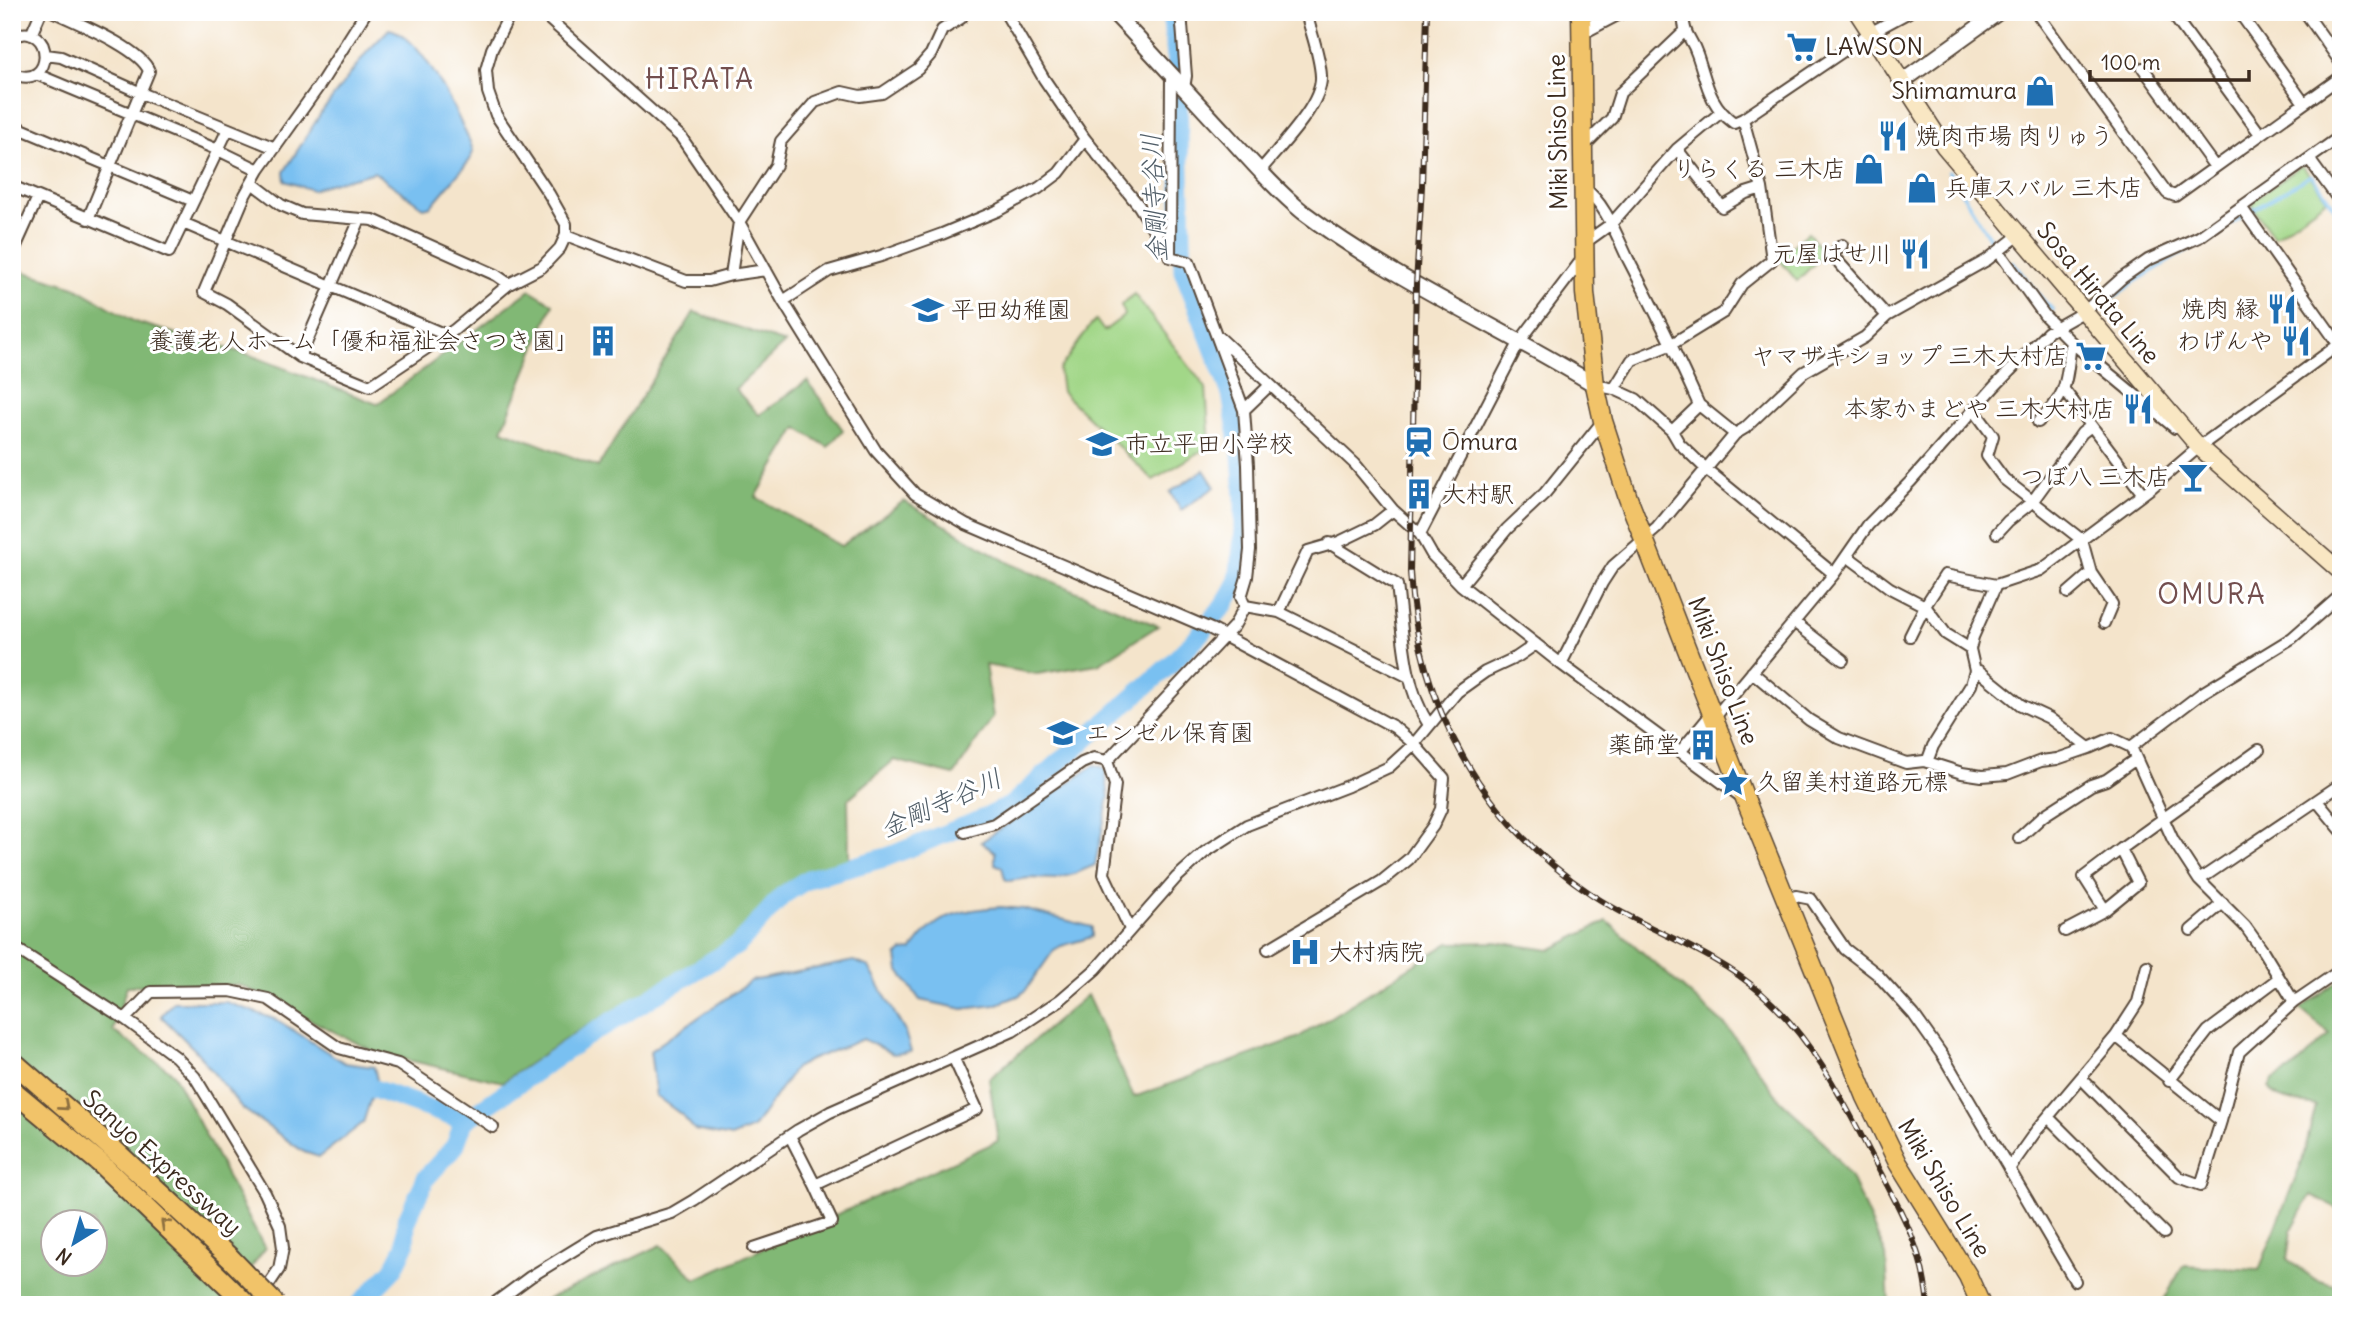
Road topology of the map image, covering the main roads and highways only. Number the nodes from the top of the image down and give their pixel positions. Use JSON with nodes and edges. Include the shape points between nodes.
{"nodes":[{"id":1,"x":1581,"y":12,"type":"edge"},
{"id":2,"x":1857,"y":12,"type":"edge"},
{"id":3,"x":2339,"y":567,"type":"edge"},
{"id":4,"x":12,"y":1061,"type":"edge"},
{"id":5,"x":12,"y":1090,"type":"edge"},
{"id":6,"x":12,"y":1099,"type":"edge"},
{"id":7,"x":100,"y":1163,"type":"junction"},
{"id":8,"x":248,"y":1305,"type":"edge"},
{"id":9,"x":276,"y":1305,"type":"edge"},
{"id":10,"x":1981,"y":1305,"type":"edge"}],
"edges":[{"from":1,"to":10,"type":"main road","name":"Miki Shiso Line","via":[[1585,293],[1595,385],[1604,421],[1628,498],[1880,1130]]},
{"from":2,"to":3,"type":"main road","name":"Sosa Hirata Line","via":[[1944,146],[2199,447]]},
{"from":4,"to":9,"type":"highway","name":"Sanyo Expressway","one_way":true,"bridge":true,"via":[[113,1149]]},
{"from":5,"to":7,"type":"highway","name":"Sanyo Expressway"},
{"from":6,"to":7,"type":"highway"},
{"from":8,"to":7,"type":"highway","name":"Sanyo Expressway","one_way":true}]}
